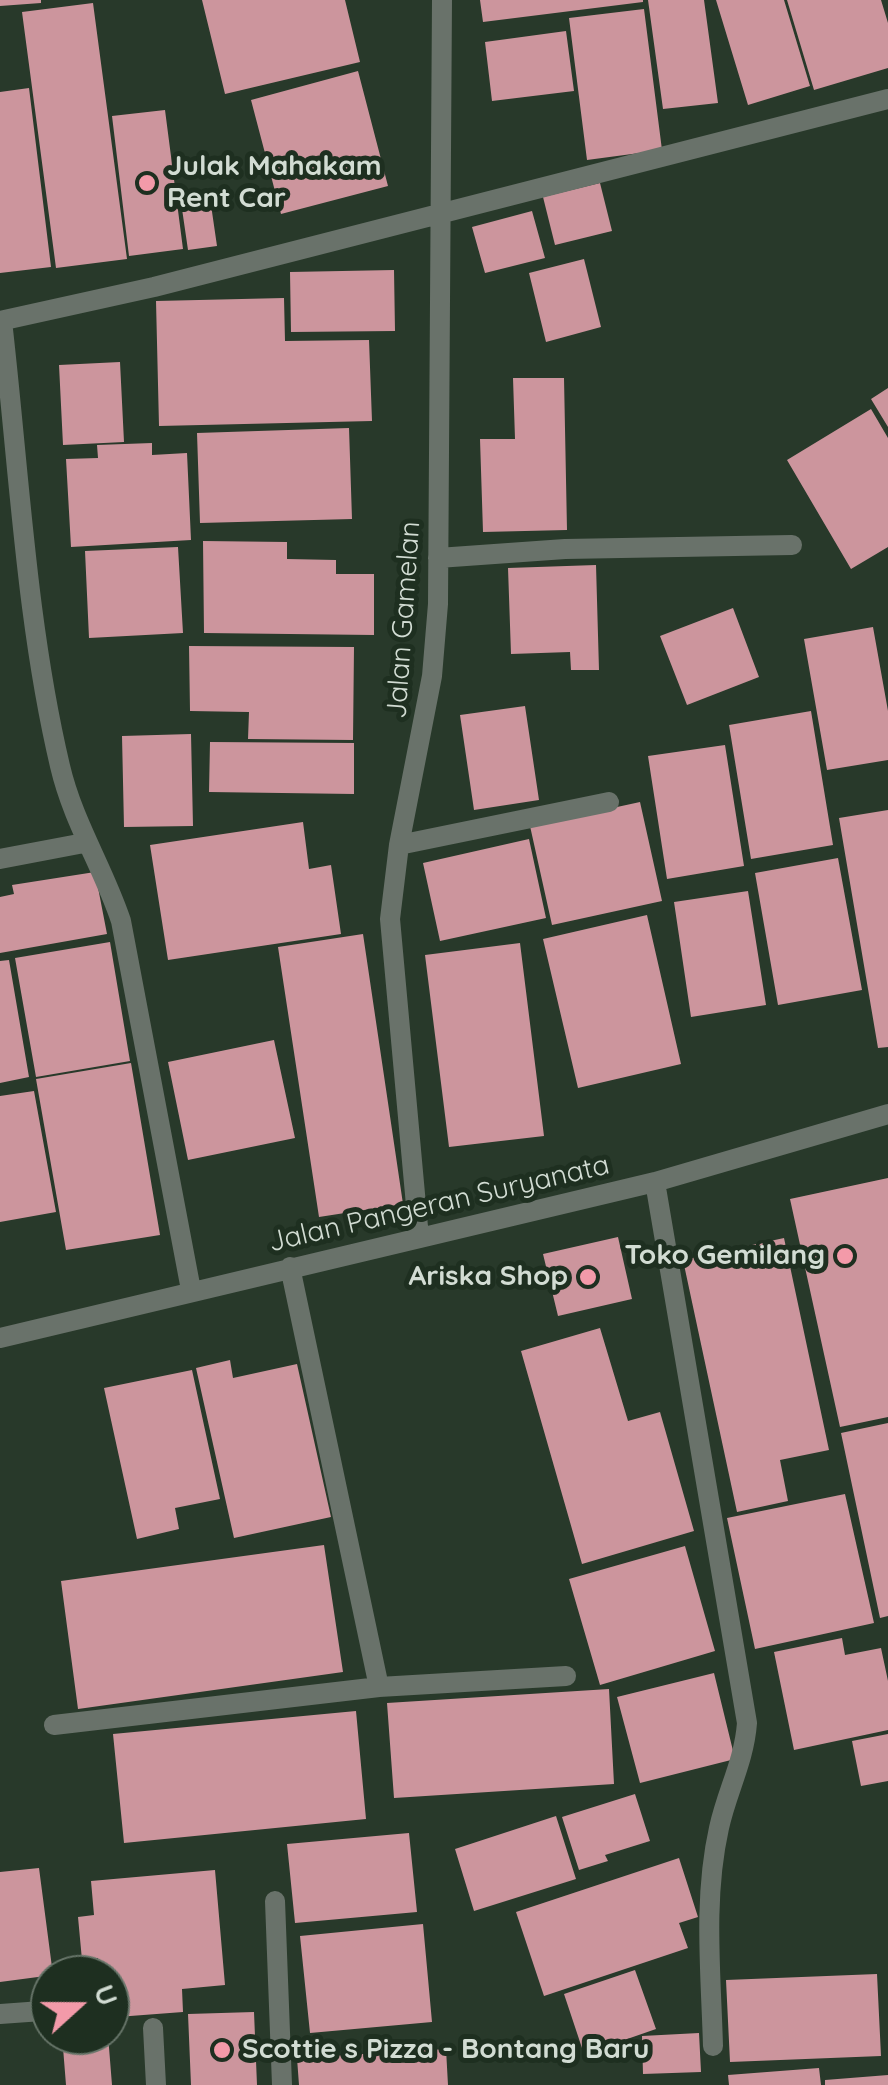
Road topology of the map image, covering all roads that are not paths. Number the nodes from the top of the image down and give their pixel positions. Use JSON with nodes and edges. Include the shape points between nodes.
{"nodes":[{"id":1,"x":442,"y":0,"type":"edge"},
{"id":2,"x":888,"y":99,"type":"edge"},
{"id":3,"x":442,"y":214,"type":"junction"},
{"id":4,"x":1,"y":321,"type":"edge"},
{"id":5,"x":792,"y":545,"type":"dead end"},
{"id":6,"x":438,"y":558,"type":"junction"},
{"id":7,"x":609,"y":802,"type":"dead end"},
{"id":8,"x":84,"y":842,"type":"junction"},
{"id":9,"x":399,"y":845,"type":"junction"},
{"id":10,"x":0,"y":859,"type":"edge"},
{"id":11,"x":888,"y":1114,"type":"edge"},
{"id":12,"x":655,"y":1182,"type":"junction"},
{"id":13,"x":419,"y":1238,"type":"junction"},
{"id":14,"x":290,"y":1268,"type":"junction"},
{"id":15,"x":191,"y":1290,"type":"junction"},
{"id":16,"x":0,"y":1338,"type":"edge"},
{"id":17,"x":566,"y":1676,"type":"dead end"},
{"id":18,"x":380,"y":1686,"type":"junction"},
{"id":19,"x":54,"y":1726,"type":"dead end"},
{"id":20,"x":275,"y":1901,"type":"dead end"},
{"id":21,"x":30,"y":2011,"type":"edge"},
{"id":22,"x":0,"y":2014,"type":"edge"},
{"id":23,"x":153,"y":2028,"type":"dead end"},
{"id":24,"x":713,"y":2046,"type":"dead end"},
{"id":25,"x":156,"y":2085,"type":"edge"},
{"id":26,"x":282,"y":2085,"type":"edge"}],
"edges":[{"from":1,"to":3,"type":"street","name":"Jalan Gamelan"},
{"from":2,"to":3,"type":"street"},
{"from":3,"to":4,"type":"street"},
{"from":3,"to":6,"type":"street","name":"Jalan Gamelan"},
{"from":4,"to":8,"type":"street","via":[[46,700]]},
{"from":5,"to":6,"type":"street","via":[[565,548]]},
{"from":6,"to":9,"type":"street","name":"Jalan Gamelan","via":[[432,676]]},
{"from":7,"to":9,"type":"street"},
{"from":8,"to":10,"type":"street"},
{"from":8,"to":15,"type":"street","via":[[104,868],[121,921]]},
{"from":9,"to":13,"type":"street","name":"Jalan Gamelan","via":[[390,919]]},
{"from":11,"to":12,"type":"street","name":"Jalan Pangeran Suryanata"},
{"from":12,"to":13,"type":"street","name":"Jalan Pangeran Suryanata"},
{"from":12,"to":24,"type":"street","via":[[747,1723],[745,1757],[719,1826],[710,1893]]},
{"from":13,"to":14,"type":"street","name":"Jalan Pangeran Suryanata"},
{"from":14,"to":15,"type":"street","name":"Jalan Pangeran Suryanata"},
{"from":14,"to":18,"type":"street"},
{"from":15,"to":16,"type":"street","name":"Jalan Pangeran Suryanata"},
{"from":17,"to":18,"type":"street"},
{"from":18,"to":19,"type":"street"},
{"from":20,"to":26,"type":"street"},
{"from":21,"to":22,"type":"street"},
{"from":23,"to":25,"type":"street"}]}
